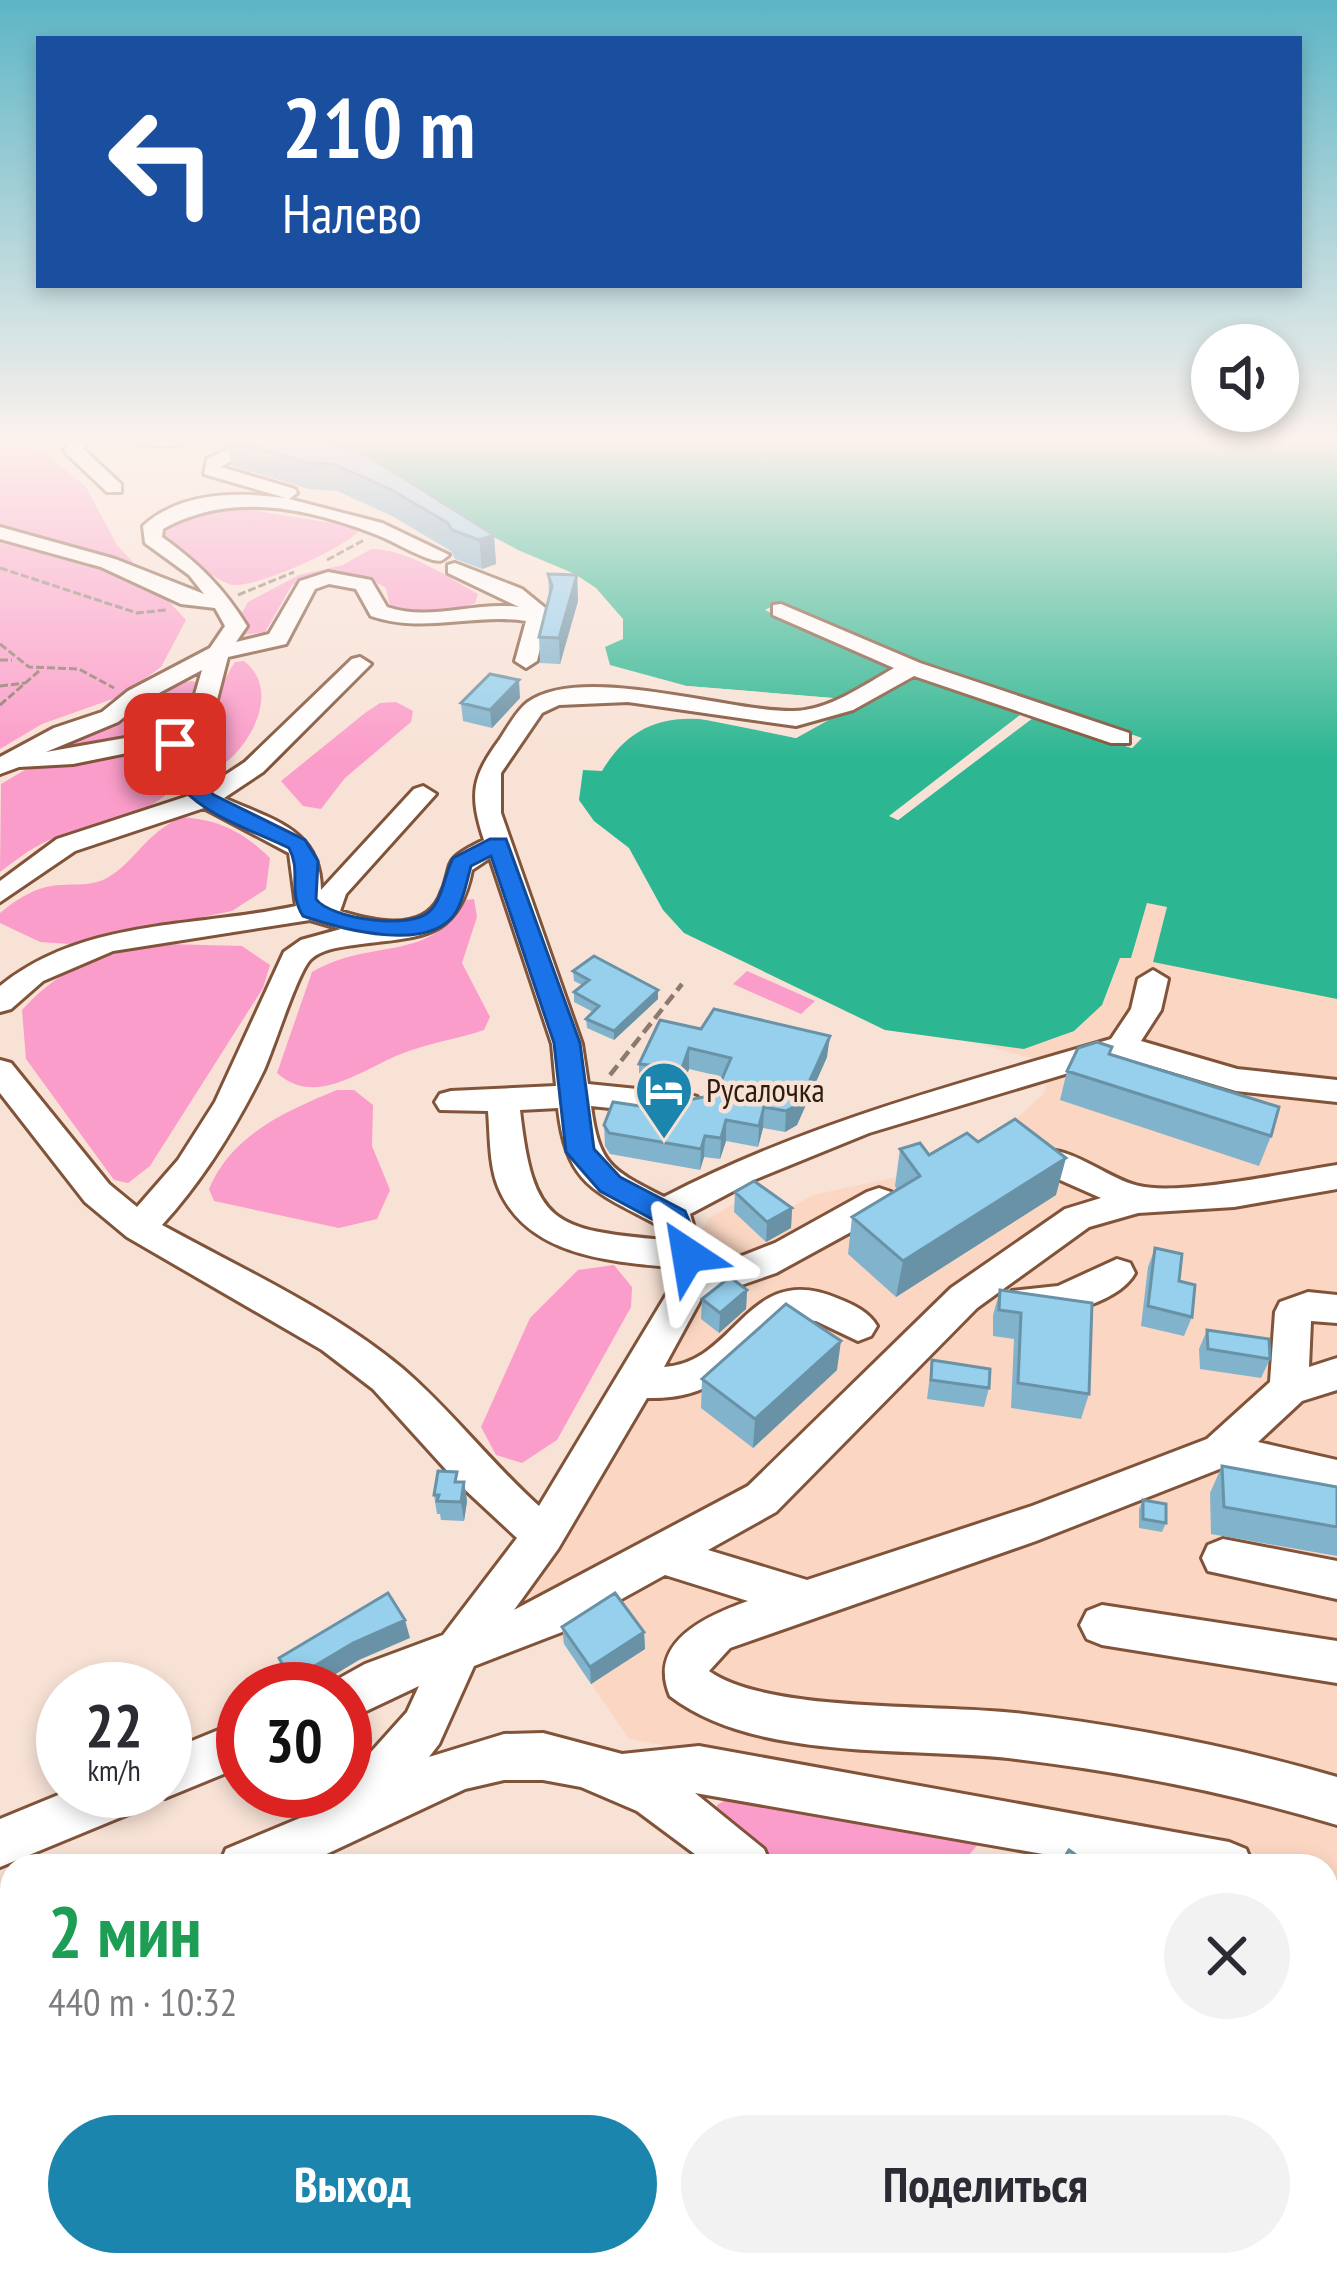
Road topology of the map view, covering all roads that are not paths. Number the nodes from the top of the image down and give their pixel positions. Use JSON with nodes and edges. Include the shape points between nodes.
{"nodes":[{"id":1,"x":47,"y":545,"type":"edge"},
{"id":2,"x":160,"y":545,"type":"edge"},
{"id":3,"x":418,"y":545,"type":"edge"},
{"id":4,"x":222,"y":602,"type":"junction"},
{"id":5,"x":781,"y":610,"type":"dead end"},
{"id":6,"x":538,"y":616,"type":"junction"},
{"id":7,"x":218,"y":652,"type":"junction"},
{"id":8,"x":526,"y":661,"type":"dead end"},
{"id":9,"x":360,"y":664,"type":"dead end"},
{"id":10,"x":912,"y":668,"type":"junction"},
{"id":11,"x":1120,"y":738,"type":"dead end"},
{"id":12,"x":175,"y":744,"type":"junction"},
{"id":13,"x":3,"y":765,"type":"edge"},
{"id":14,"x":238,"y":780,"type":"junction"},
{"id":15,"x":423,"y":794,"type":"dead end"},
{"id":16,"x":206,"y":799,"type":"junction"},
{"id":17,"x":297,"y":844,"type":"junction"},
{"id":18,"x":498,"y":844,"type":"junction"},
{"id":19,"x":0,"y":894,"type":"edge"},
{"id":20,"x":318,"y":913,"type":"junction"},
{"id":21,"x":395,"y":930,"type":"junction"},
{"id":22,"x":1154,"y":979,"type":"dead end"},
{"id":23,"x":6,"y":984,"type":"edge"},
{"id":24,"x":1122,"y":1046,"type":"junction"},
{"id":25,"x":0,"y":1071,"type":"edge"},
{"id":26,"x":1337,"y":1091,"type":"edge"},
{"id":27,"x":580,"y":1095,"type":"junction"},
{"id":28,"x":451,"y":1102,"type":"dead end"},
{"id":29,"x":503,"y":1102,"type":"junction"},
{"id":30,"x":688,"y":1105,"type":"edge"},
{"id":31,"x":1045,"y":1160,"type":"edge"},
{"id":32,"x":1337,"y":1178,"type":"edge"},
{"id":33,"x":1138,"y":1200,"type":"junction"},
{"id":34,"x":879,"y":1201,"type":"edge"},
{"id":35,"x":666,"y":1211,"type":"junction"},
{"id":36,"x":139,"y":1228,"type":"junction"},
{"id":37,"x":689,"y":1271,"type":"junction"},
{"id":38,"x":1117,"y":1273,"type":"dead end"},
{"id":39,"x":990,"y":1279,"type":"junction"},
{"id":40,"x":1337,"y":1309,"type":"edge"},
{"id":41,"x":858,"y":1326,"type":"dead end"},
{"id":42,"x":1337,"y":1374,"type":"edge"},
{"id":43,"x":635,"y":1382,"type":"junction"},
{"id":44,"x":1289,"y":1389,"type":"junction"},
{"id":45,"x":1221,"y":1451,"type":"junction"},
{"id":46,"x":1337,"y":1477,"type":"edge"},
{"id":47,"x":543,"y":1536,"type":"junction"},
{"id":48,"x":663,"y":1555,"type":"junction"},
{"id":49,"x":1223,"y":1558,"type":"dead end"},
{"id":50,"x":1337,"y":1580,"type":"edge"},
{"id":51,"x":807,"y":1600,"type":"junction"},
{"id":52,"x":1102,"y":1625,"type":"dead end"},
{"id":53,"x":459,"y":1649,"type":"junction"},
{"id":54,"x":1337,"y":1662,"type":"edge"},
{"id":55,"x":372,"y":1687,"type":"edge"},
{"id":56,"x":624,"y":1777,"type":"junction"},
{"id":57,"x":1290,"y":1786,"type":"junction"},
{"id":58,"x":1337,"y":1801,"type":"edge"},
{"id":59,"x":61,"y":1818,"type":"edge"},
{"id":60,"x":1337,"y":1826,"type":"edge"},
{"id":61,"x":322,"y":1833,"type":"junction"},
{"id":62,"x":0,"y":1843,"type":"edge"},
{"id":63,"x":272,"y":1854,"type":"edge"},
{"id":64,"x":735,"y":1854,"type":"edge"},
{"id":65,"x":1171,"y":1854,"type":"edge"}],
"edges":[{"from":1,"to":4,"type":"street","via":[[190,599]]},
{"from":2,"to":4,"type":"street"},
{"from":3,"to":6,"type":"street","via":[[515,593]]},
{"from":4,"to":7,"type":"street","via":[[236,626]]},
{"from":5,"to":10,"type":"street"},
{"from":6,"to":7,"type":"street","via":[[483,610],[408,620],[380,611],[364,584],[328,578],[308,585],[278,639]]},
{"from":6,"to":8,"type":"street"},
{"from":7,"to":12,"type":"street","via":[[212,698]]},
{"from":7,"to":13,"type":"street","via":[[110,717]]},
{"from":9,"to":14,"type":"street"},
{"from":10,"to":11,"type":"street"},
{"from":10,"to":18,"type":"street","via":[[844,705],[796,719],[628,695],[555,698],[534,708],[488,773]]},
{"from":12,"to":13,"type":"street"},
{"from":12,"to":16,"type":"street","via":[[195,757],[193,788]]},
{"from":14,"to":16,"type":"street"},
{"from":14,"to":17,"type":"street"},
{"from":15,"to":20,"type":"street"},
{"from":16,"to":17,"type":"street"},
{"from":16,"to":19,"type":"street","via":[[66,844]]},
{"from":17,"to":20,"type":"street","via":[[307,861],[304,899]]},
{"from":18,"to":21,"type":"street","via":[[456,868],[445,910],[430,923]]},
{"from":18,"to":27,"type":"street"},
{"from":20,"to":21,"type":"street"},
{"from":20,"to":23,"type":"street","via":[[113,941]]},
{"from":21,"to":36,"type":"street","via":[[325,941],[294,958],[206,1146]]},
{"from":22,"to":24,"type":"street","via":[[1147,1010]]},
{"from":24,"to":26,"type":"street","via":[[1236,1080]]},
{"from":24,"to":35,"type":"street","via":[[857,1125]]},
{"from":25,"to":36,"type":"street","via":[[97,1193]]},
{"from":27,"to":29,"type":"street"},
{"from":27,"to":30,"type":"street"},
{"from":27,"to":35,"type":"street","via":[[580,1152],[610,1184]]},
{"from":28,"to":29,"type":"street"},
{"from":29,"to":37,"type":"street","via":[[515,1190],[544,1226]]},
{"from":31,"to":33,"type":"street"},
{"from":32,"to":33,"type":"street"},
{"from":33,"to":39,"type":"street","via":[[1077,1218]]},
{"from":34,"to":37,"type":"street","via":[[730,1280]]},
{"from":35,"to":37,"type":"street"},
{"from":36,"to":47,"type":"street","via":[[387,1378]]},
{"from":37,"to":43,"type":"street"},
{"from":38,"to":39,"type":"street","via":[[1045,1305]]},
{"from":39,"to":48,"type":"street","via":[[762,1499]]},
{"from":40,"to":44,"type":"street","via":[[1293,1312]]},
{"from":41,"to":43,"type":"street","via":[[825,1305],[797,1301],[774,1310],[697,1376]]},
{"from":42,"to":44,"type":"street"},
{"from":43,"to":47,"type":"street"},
{"from":44,"to":45,"type":"street"},
{"from":45,"to":46,"type":"street"},
{"from":45,"to":51,"type":"street"},
{"from":47,"to":53,"type":"street"},
{"from":48,"to":51,"type":"street"},
{"from":48,"to":53,"type":"street","via":[[547,1618]]},
{"from":49,"to":50,"type":"street"},
{"from":51,"to":57,"type":"street","via":[[715,1633],[686,1664],[686,1682],[708,1700],[752,1710],[996,1733]]},
{"from":52,"to":54,"type":"street"},
{"from":53,"to":55,"type":"street"},
{"from":53,"to":61,"type":"street","via":[[401,1759]]},
{"from":56,"to":61,"type":"street","via":[[530,1755],[468,1765]]},
{"from":56,"to":64,"type":"street","via":[[706,1826]]},
{"from":56,"to":65,"type":"street","via":[[699,1769]]},
{"from":57,"to":58,"type":"street"},
{"from":57,"to":60,"type":"street"},
{"from":59,"to":62,"type":"street"},
{"from":61,"to":63,"type":"street"}]}
